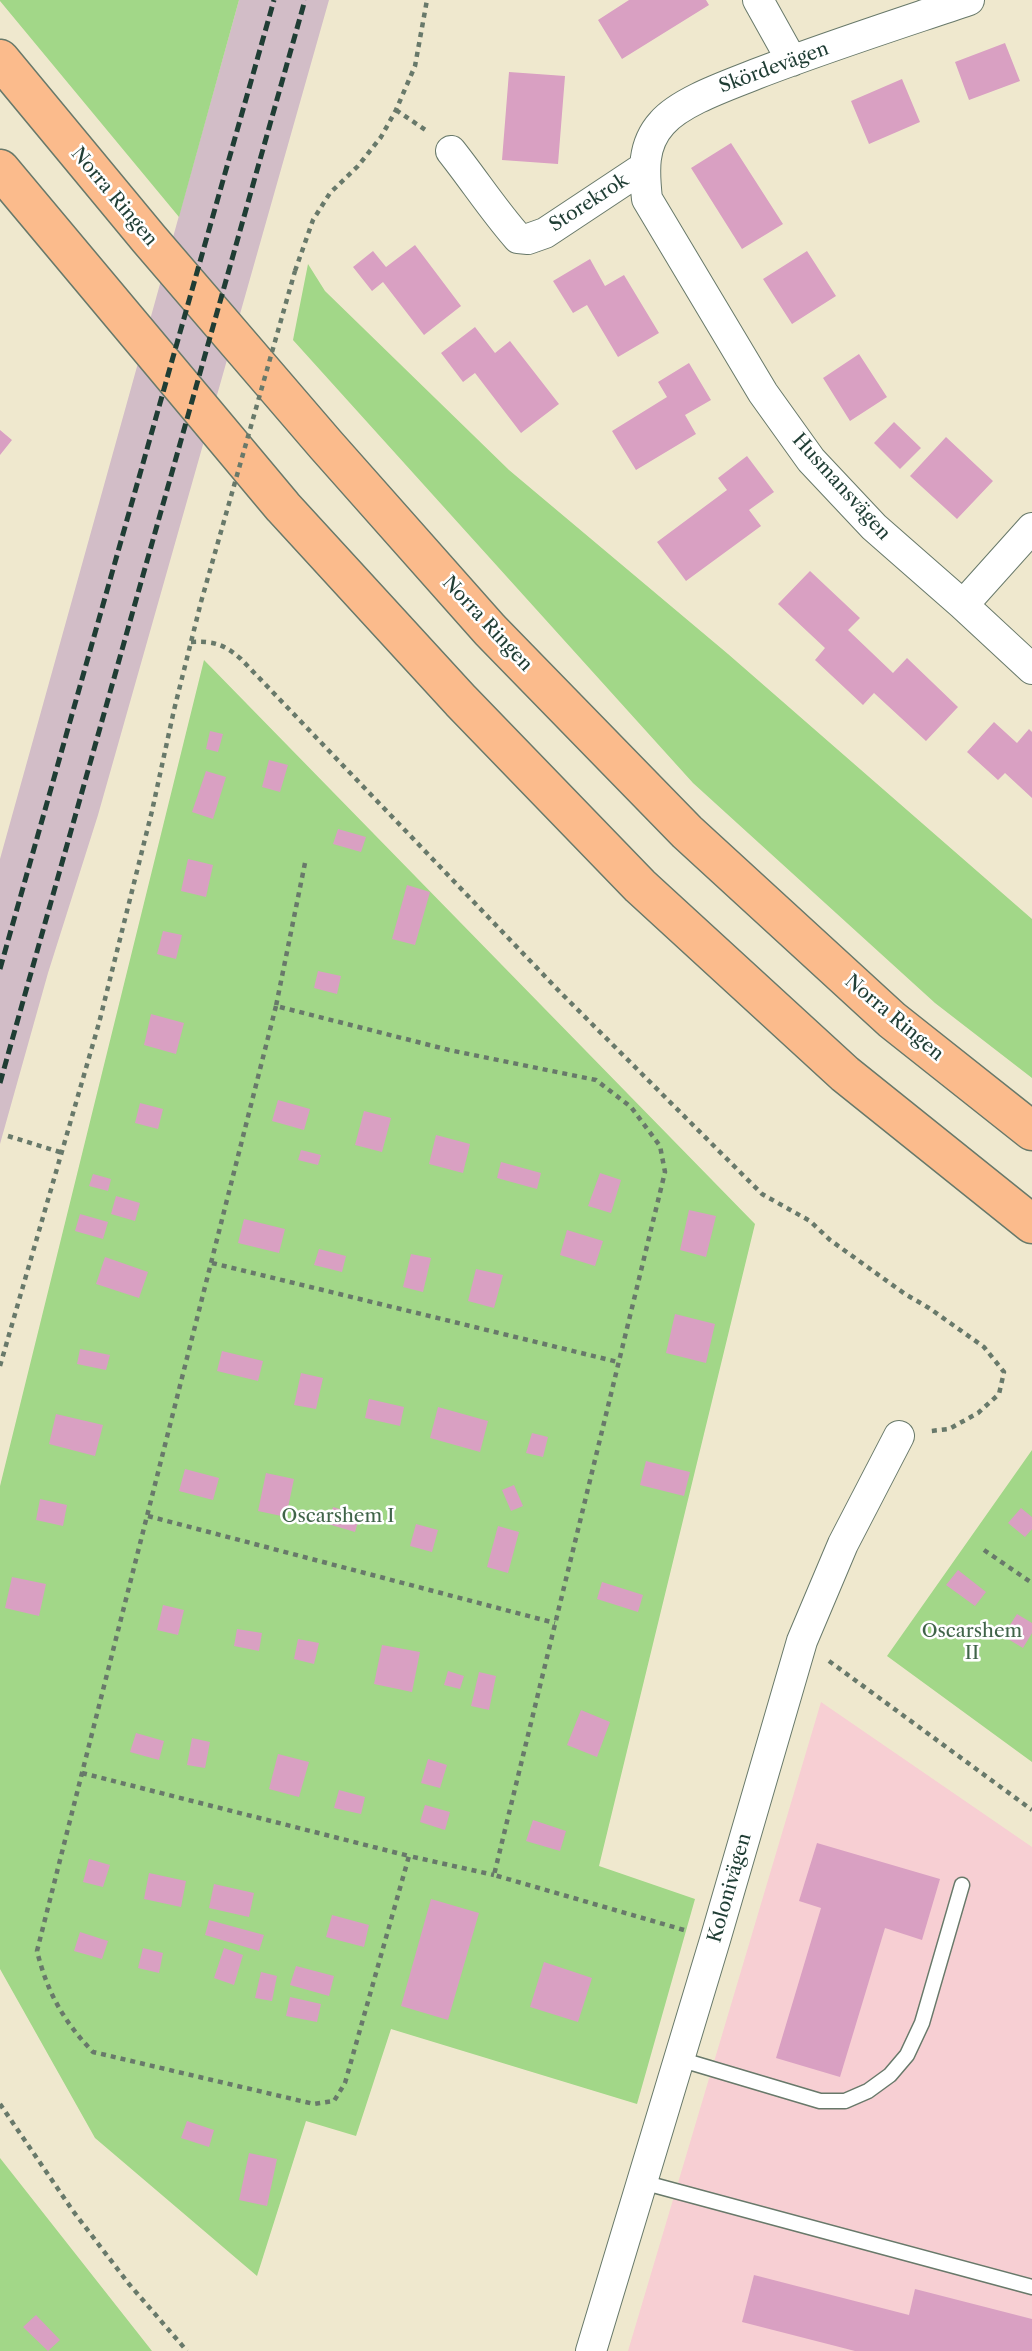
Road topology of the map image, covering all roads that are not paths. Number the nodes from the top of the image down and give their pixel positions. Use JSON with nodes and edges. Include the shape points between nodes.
{"nodes":[{"id":1,"x":758,"y":0,"type":"edge"},
{"id":2,"x":969,"y":0,"type":"edge"},
{"id":3,"x":0,"y":59,"type":"edge"},
{"id":4,"x":792,"y":61,"type":"junction"},
{"id":5,"x":452,"y":151,"type":"dead end"},
{"id":6,"x":643,"y":168,"type":"junction"},
{"id":7,"x":0,"y":169,"type":"edge"},
{"id":8,"x":647,"y":199,"type":"joint"},
{"id":9,"x":1032,"y":528,"type":"edge"},
{"id":10,"x":963,"y":605,"type":"junction"},
{"id":11,"x":1032,"y":669,"type":"edge"},
{"id":12,"x":1032,"y":1131,"type":"edge"},
{"id":13,"x":1032,"y":1224,"type":"edge"},
{"id":14,"x":899,"y":1436,"type":"road end"},
{"id":15,"x":962,"y":1885,"type":"dead end"},
{"id":16,"x":679,"y":2059,"type":"junction"},
{"id":17,"x":642,"y":2182,"type":"junction"},
{"id":18,"x":1032,"y":2287,"type":"edge"},
{"id":19,"x":591,"y":2351,"type":"edge"}],
"edges":[{"from":1,"to":4,"type":"street"},
{"from":2,"to":4,"type":"street","name":"Skördevägen"},
{"from":3,"to":12,"type":"main road","name":"Norra Ringen","via":[[149,239],[490,630],[687,832],[892,1020]]},
{"from":4,"to":6,"type":"street","name":"Skördevägen","via":[[708,93],[662,122],[649,144]]},
{"from":5,"to":6,"type":"street","name":"Storekrok","via":[[506,225],[518,238],[528,239],[545,233]]},
{"from":6,"to":8,"type":"street","name":"Skördevägen"},
{"from":7,"to":13,"type":"main road","via":[[283,507],[640,886],[845,1074]]},
{"from":8,"to":10,"type":"street","name":"Husmansvägen","via":[[763,393],[811,460],[874,527]]},
{"from":9,"to":10,"type":"street"},
{"from":10,"to":11,"type":"street","name":"Husmansvägen"},
{"from":14,"to":16,"type":"street","name":"Kolonivägen","via":[[843,1544],[802,1641]]},
{"from":15,"to":16,"type":"lane","via":[[922,2023],[907,2055],[868,2091],[845,2101],[820,2101]]},
{"from":16,"to":17,"type":"street","name":"Kolonivägen"},
{"from":17,"to":18,"type":"lane"},
{"from":17,"to":19,"type":"street","name":"Kolonivägen"}]}
